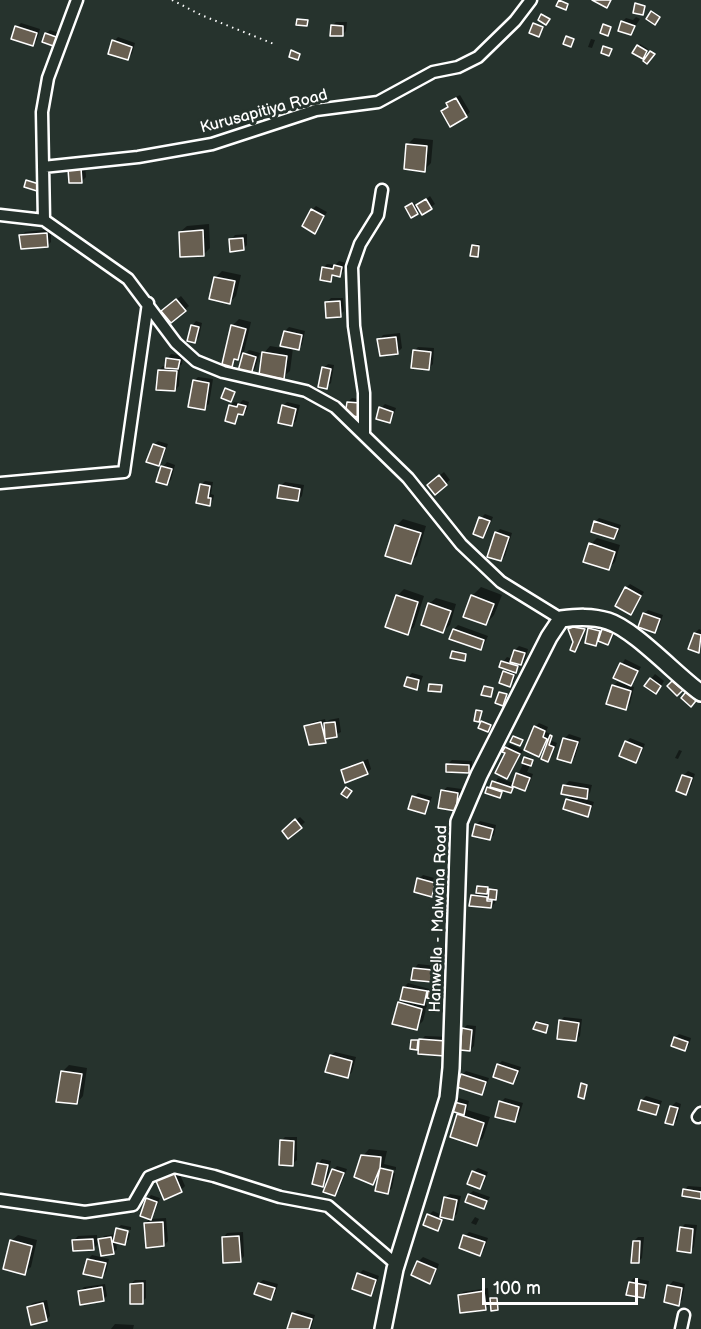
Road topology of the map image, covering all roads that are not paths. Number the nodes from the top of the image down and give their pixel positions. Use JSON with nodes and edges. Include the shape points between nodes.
{"nodes":[{"id":1,"x":77,"y":0,"type":"edge"},
{"id":2,"x":531,"y":0,"type":"edge"},
{"id":3,"x":43,"y":167,"type":"junction"},
{"id":4,"x":382,"y":190,"type":"dead end"},
{"id":5,"x":0,"y":215,"type":"edge"},
{"id":6,"x":44,"y":220,"type":"junction"},
{"id":7,"x":148,"y":303,"type":"junction"},
{"id":8,"x":364,"y":433,"type":"junction"},
{"id":9,"x":0,"y":483,"type":"edge"},
{"id":10,"x":561,"y":619,"type":"junction"},
{"id":11,"x":701,"y":693,"type":"edge"},
{"id":12,"x":0,"y":1200,"type":"edge"},
{"id":13,"x":396,"y":1264,"type":"junction"},
{"id":14,"x":684,"y":1315,"type":"dead end"},
{"id":15,"x":383,"y":1329,"type":"edge"},
{"id":16,"x":681,"y":1329,"type":"edge"}],
"edges":[{"from":1,"to":3,"type":"street","via":[[48,78],[42,112]]},
{"from":2,"to":3,"type":"street","name":"Kurusapitiya Road","via":[[478,57],[458,67],[433,72],[378,102],[316,110],[212,144]]},
{"from":3,"to":6,"type":"street"},
{"from":4,"to":8,"type":"street","via":[[378,215],[360,244],[352,267]]},
{"from":5,"to":6,"type":"street"},
{"from":6,"to":7,"type":"street","via":[[128,279]]},
{"from":7,"to":8,"type":"street","via":[[176,343],[196,361],[223,372],[306,391],[335,407]]},
{"from":7,"to":9,"type":"street","via":[[124,472]]},
{"from":8,"to":10,"type":"street","via":[[408,478],[461,544],[501,582]]},
{"from":10,"to":11,"type":"street","via":[[610,621]]},
{"from":10,"to":13,"type":"street","name":"Hanwella - Malwana Road","via":[[479,775],[459,822],[448,1098]]},
{"from":12,"to":13,"type":"street","via":[[85,1212],[133,1205],[149,1177],[174,1167],[280,1197],[328,1206]]},
{"from":13,"to":15,"type":"street","name":"Hanwella - Malwana Road"},
{"from":14,"to":16,"type":"street"}]}
